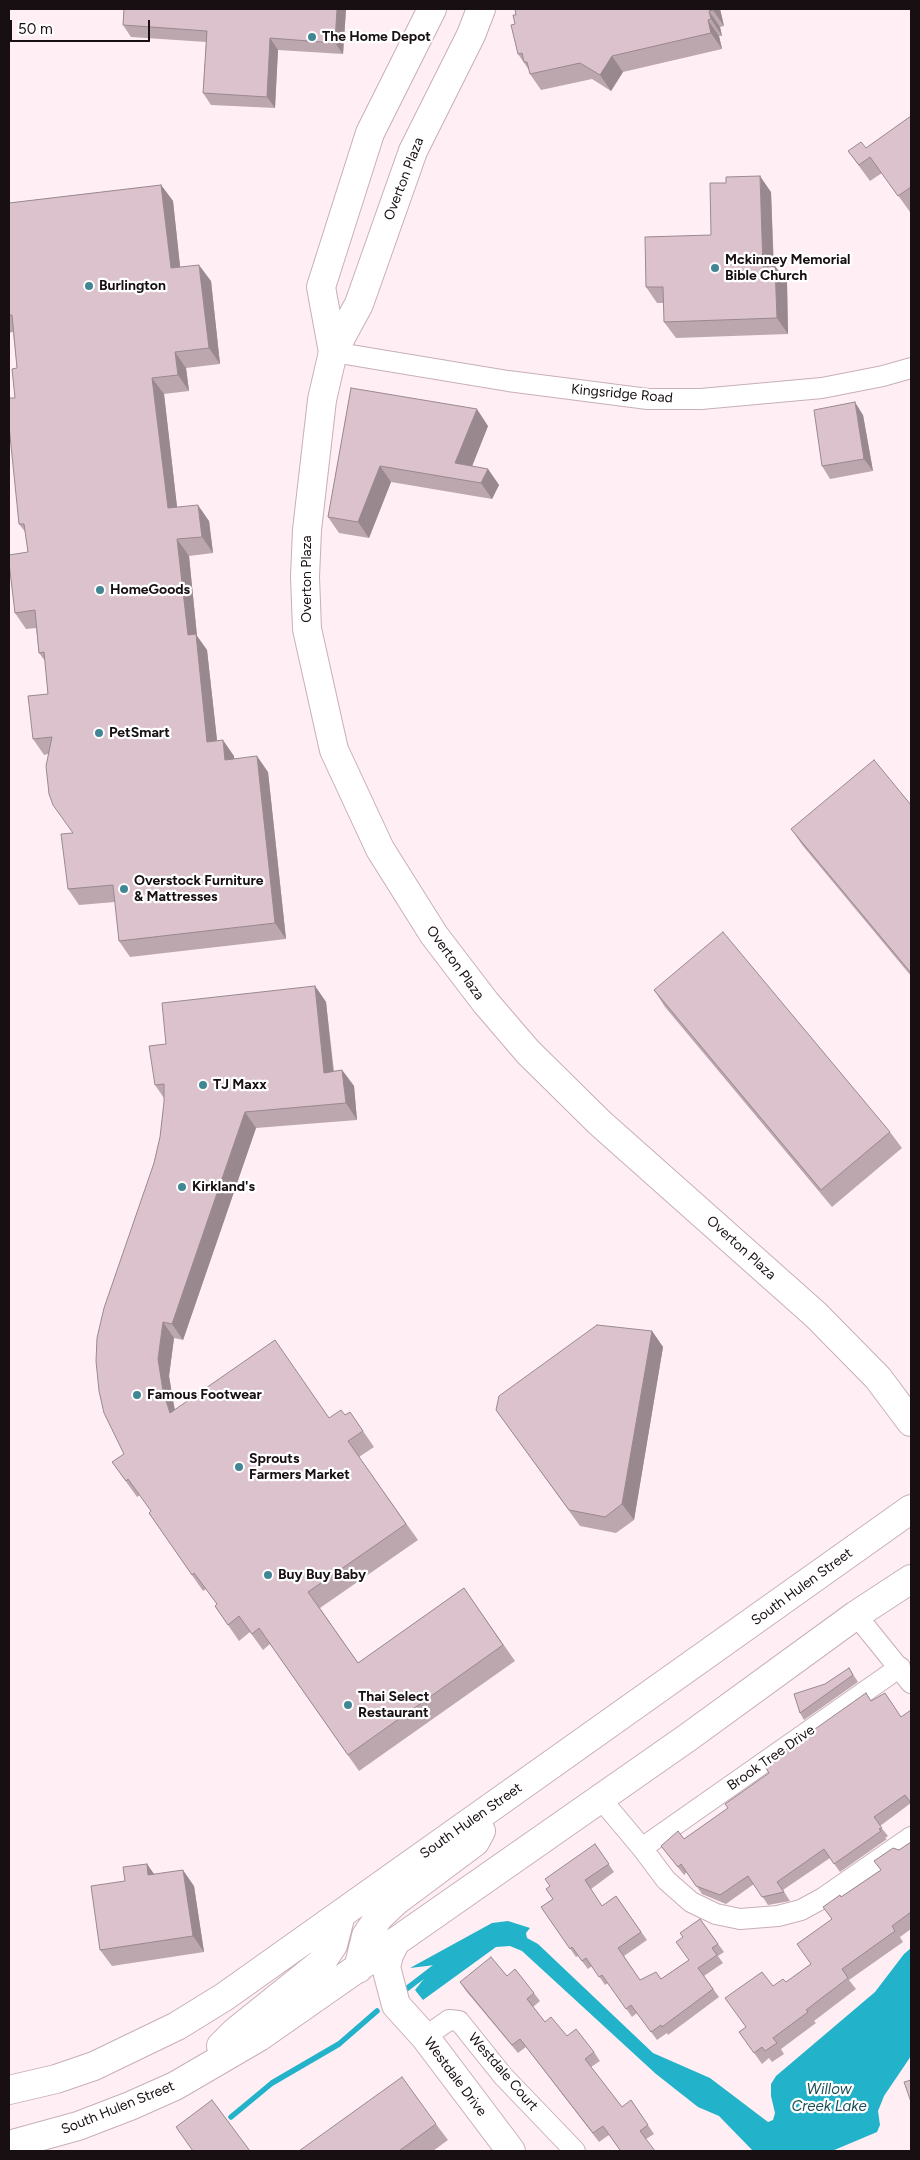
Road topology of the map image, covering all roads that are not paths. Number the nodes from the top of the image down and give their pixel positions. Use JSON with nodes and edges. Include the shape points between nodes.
{"nodes":[{"id":1,"x":432,"y":9,"type":"edge"},
{"id":2,"x":481,"y":9,"type":"edge"},
{"id":3,"x":333,"y":352,"type":"junction"},
{"id":4,"x":911,"y":368,"type":"edge"},
{"id":5,"x":911,"y":1422,"type":"edge"},
{"id":6,"x":911,"y":1509,"type":"edge"},
{"id":7,"x":911,"y":1579,"type":"edge"},
{"id":8,"x":856,"y":1615,"type":"junction"},
{"id":9,"x":900,"y":1667,"type":"junction"},
{"id":10,"x":911,"y":1683,"type":"edge"},
{"id":11,"x":600,"y":1798,"type":"junction"},
{"id":12,"x":499,"y":1802,"type":"junction"},
{"id":13,"x":911,"y":1837,"type":"edge"},
{"id":14,"x":642,"y":1848,"type":"junction"},
{"id":15,"x":332,"y":1927,"type":"junction"},
{"id":16,"x":376,"y":1950,"type":"junction"},
{"id":17,"x":396,"y":2005,"type":"junction"},
{"id":18,"x":425,"y":2036,"type":"junction"},
{"id":19,"x":9,"y":2071,"type":"edge"},
{"id":20,"x":192,"y":2076,"type":"junction"},
{"id":21,"x":56,"y":2079,"type":"junction"},
{"id":22,"x":9,"y":2090,"type":"edge"},
{"id":23,"x":9,"y":2145,"type":"edge"},
{"id":24,"x":511,"y":2151,"type":"edge"},
{"id":25,"x":574,"y":2151,"type":"edge"}],
"edges":[{"from":1,"to":3,"type":"main road","name":"Overton Plaza","via":[[370,133],[321,287]]},
{"from":2,"to":3,"type":"main road","name":"Overton Plaza","via":[[413,151],[359,304]]},
{"from":3,"to":4,"type":"street","name":"Kingsridge Road","via":[[508,381],[648,399],[702,400],[822,388]]},
{"from":3,"to":5,"type":"main road","name":"Overton Plaza","via":[[322,400],[306,530],[307,628],[334,750],[380,849],[434,935],[528,1052],[600,1123],[816,1315],[878,1378]]},
{"from":6,"to":12,"type":"main road","name":"South Hulen Street"},
{"from":7,"to":8,"type":"main road","name":"South Hulen Street"},
{"from":8,"to":9,"type":"street"},
{"from":8,"to":11,"type":"main road","name":"South Hulen Street"},
{"from":9,"to":10,"type":"street"},
{"from":9,"to":14,"type":"street","name":"Brook Tree Drive"},
{"from":11,"to":14,"type":"street"},
{"from":11,"to":16,"type":"main road","name":"South Hulen Street"},
{"from":12,"to":15,"type":"main road","name":"South Hulen Street"},
{"from":12,"to":16,"type":"main road","via":[[474,1842],[387,1908],[370,1928]]},
{"from":13,"to":14,"type":"street","via":[[824,1898],[801,1910],[778,1916],[740,1919],[716,1914],[691,1902],[666,1880]]},
{"from":15,"to":16,"type":"main road"},
{"from":15,"to":20,"type":"main road","via":[[327,1956],[315,1969],[235,2032]]},
{"from":15,"to":21,"type":"main road","name":"South Hulen Street","via":[[177,2026],[94,2066]]},
{"from":16,"to":17,"type":"main road","name":"Westdale Drive","via":[[389,1955],[386,1967]]},
{"from":16,"to":17,"type":"main road","name":"Westdale Drive","via":[[380,1999]]},
{"from":16,"to":20,"type":"main road","name":"South Hulen Street","via":[[260,2037]]},
{"from":17,"to":18,"type":"main road","name":"Westdale Drive"},
{"from":18,"to":24,"type":"main road","name":"Westdale Drive"},
{"from":18,"to":25,"type":"street","name":"Westdale Court","via":[[449,2020],[459,2021],[503,2076]]},
{"from":19,"to":21,"type":"main road"},
{"from":20,"to":23,"type":"main road","name":"South Hulen Street","via":[[95,2119]]},
{"from":21,"to":22,"type":"main road","name":"South Hulen Street"}]}
